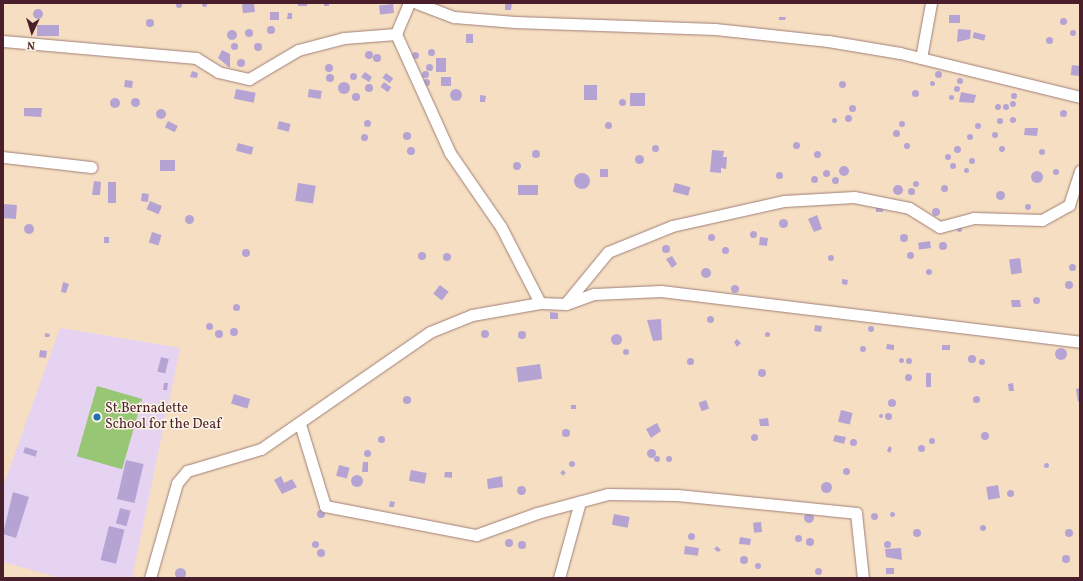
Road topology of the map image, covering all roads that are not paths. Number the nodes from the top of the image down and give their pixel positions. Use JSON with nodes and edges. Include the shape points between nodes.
{"nodes":[{"id":1,"x":409,"y":3,"type":"edge"},
{"id":2,"x":417,"y":3,"type":"edge"},
{"id":3,"x":931,"y":3,"type":"edge"},
{"id":4,"x":396,"y":34,"type":"junction"},
{"id":5,"x":3,"y":41,"type":"edge"},
{"id":6,"x":921,"y":58,"type":"junction"},
{"id":7,"x":1080,"y":97,"type":"edge"},
{"id":8,"x":3,"y":158,"type":"edge"},
{"id":9,"x":91,"y":167,"type":"dead end"},
{"id":10,"x":1080,"y":171,"type":"edge"},
{"id":11,"x":540,"y":303,"type":"junction"},
{"id":12,"x":566,"y":304,"type":"junction"},
{"id":13,"x":1080,"y":342,"type":"edge"},
{"id":14,"x":300,"y":424,"type":"junction"},
{"id":15,"x":580,"y":502,"type":"junction"},
{"id":16,"x":150,"y":578,"type":"edge"},
{"id":17,"x":559,"y":578,"type":"edge"},
{"id":18,"x":863,"y":578,"type":"edge"}],
"edges":[{"from":1,"to":4,"type":"street"},
{"from":2,"to":6,"type":"street","via":[[454,16],[576,26],[715,29],[828,41]]},
{"from":3,"to":6,"type":"street"},
{"from":4,"to":5,"type":"street","via":[[344,38],[298,50],[249,79],[218,72],[196,58]]},
{"from":4,"to":11,"type":"street","via":[[450,153],[501,227]]},
{"from":6,"to":7,"type":"street"},
{"from":8,"to":9,"type":"street"},
{"from":10,"to":12,"type":"street","via":[[1069,205],[1042,220],[973,218],[940,228],[909,208],[854,197],[784,201],[672,226],[608,252]]},
{"from":11,"to":12,"type":"street"},
{"from":11,"to":14,"type":"street","via":[[472,315],[430,332]]},
{"from":12,"to":13,"type":"street","via":[[594,294],[661,292]]},
{"from":14,"to":15,"type":"street","via":[[325,506],[476,535]]},
{"from":14,"to":16,"type":"street","via":[[261,448],[187,471],[177,483]]},
{"from":15,"to":17,"type":"street"},
{"from":15,"to":18,"type":"street","via":[[608,494],[677,495],[856,512]]}]}
